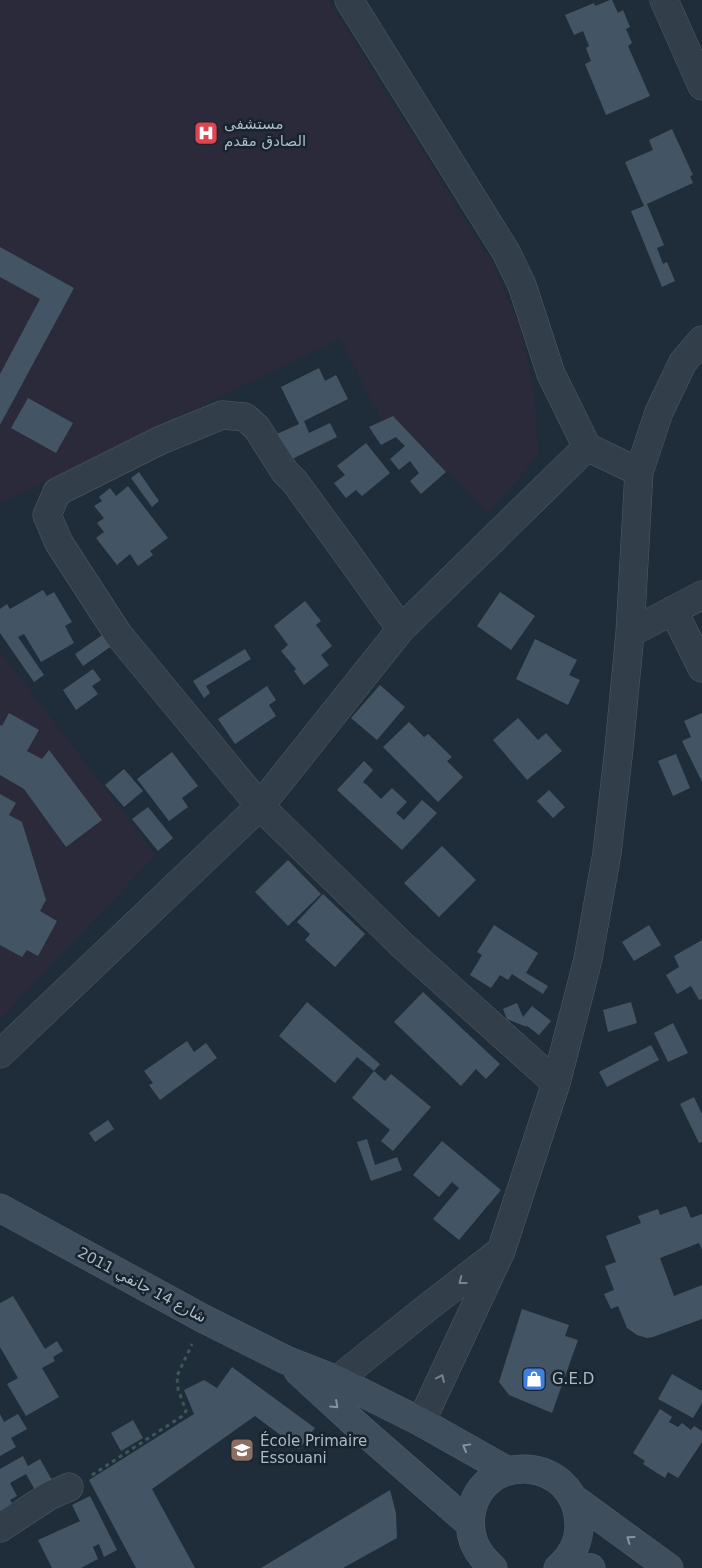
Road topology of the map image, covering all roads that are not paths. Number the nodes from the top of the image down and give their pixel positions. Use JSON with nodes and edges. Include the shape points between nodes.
{"nodes":[{"id":1,"x":349,"y":0,"type":"edge"},
{"id":2,"x":664,"y":0,"type":"edge"},
{"id":3,"x":702,"y":86,"type":"edge"},
{"id":4,"x":702,"y":340,"type":"edge"},
{"id":5,"x":587,"y":447,"type":"junction"},
{"id":6,"x":639,"y":472,"type":"junction"},
{"id":7,"x":702,"y":595,"type":"edge"},
{"id":8,"x":673,"y":610,"type":"junction"},
{"id":9,"x":401,"y":629,"type":"junction"},
{"id":10,"x":630,"y":633,"type":"junction"},
{"id":11,"x":702,"y":668,"type":"edge"},
{"id":12,"x":260,"y":806,"type":"junction"},
{"id":13,"x":0,"y":1054,"type":"edge"},
{"id":14,"x":556,"y":1083,"type":"junction"},
{"id":15,"x":0,"y":1208,"type":"edge"},
{"id":16,"x":501,"y":1251,"type":"junction"},
{"id":17,"x":286,"y":1360,"type":"junction"},
{"id":18,"x":337,"y":1380,"type":"junction"},
{"id":19,"x":421,"y":1422,"type":"junction"},
{"id":20,"x":508,"y":1471,"type":"junction"},
{"id":21,"x":69,"y":1487,"type":"road end"},
{"id":22,"x":573,"y":1498,"type":"junction"},
{"id":23,"x":0,"y":1528,"type":"edge"},
{"id":24,"x":469,"y":1546,"type":"edge"},
{"id":25,"x":561,"y":1565,"type":"edge"},
{"id":26,"x":493,"y":1568,"type":"edge"},
{"id":27,"x":591,"y":1568,"type":"edge"},
{"id":28,"x":669,"y":1568,"type":"edge"}],
"edges":[{"from":1,"to":5,"type":"street","via":[[506,252],[522,285],[552,374]]},
{"from":2,"to":3,"type":"street"},
{"from":4,"to":6,"type":"street","via":[[683,362],[659,412]]},
{"from":5,"to":6,"type":"street"},
{"from":5,"to":9,"type":"street"},
{"from":6,"to":10,"type":"street"},
{"from":7,"to":8,"type":"street"},
{"from":8,"to":10,"type":"street"},
{"from":8,"to":11,"type":"street"},
{"from":9,"to":12,"type":"street"},
{"from":9,"to":12,"type":"street","via":[[285,472],[257,428],[245,416],[222,415],[162,440],[58,492],[47,515],[59,543],[118,634]]},
{"from":10,"to":14,"type":"street","via":[[607,853],[588,959]]},
{"from":12,"to":13,"type":"street"},
{"from":12,"to":14,"type":"street","via":[[402,946]]},
{"from":14,"to":16,"type":"street"},
{"from":15,"to":17,"type":"main road","name":"شارع 14 جانفي 2011"},
{"from":16,"to":18,"type":"street","one_way":true},
{"from":19,"to":16,"type":"street","one_way":true},
{"from":17,"to":18,"type":"main road","name":"شارع 14 جانفي 2011"},
{"from":17,"to":24,"type":"main road","name":"شارع 14 جانفي 2011","one_way":true,"via":[[361,1428]]},
{"from":18,"to":19,"type":"main road","name":"شارع 14 جانفي 2011"},
{"from":20,"to":19,"type":"main road","name":"شارع 14 جانفي 2011","one_way":true},
{"from":20,"to":22,"type":"main road","via":[[527,1468],[546,1472],[562,1482]]},
{"from":20,"to":24,"type":"main road","via":[[492,1478],[472,1506]]},
{"from":21,"to":23,"type":"street"},
{"from":22,"to":25,"type":"main road","via":[[579,1514],[579,1531],[575,1548]]},
{"from":28,"to":22,"type":"main road","one_way":true},
{"from":24,"to":26,"type":"main road","name":"شارع 14 جانفي 2011"},
{"from":25,"to":27,"type":"main road"}]}
